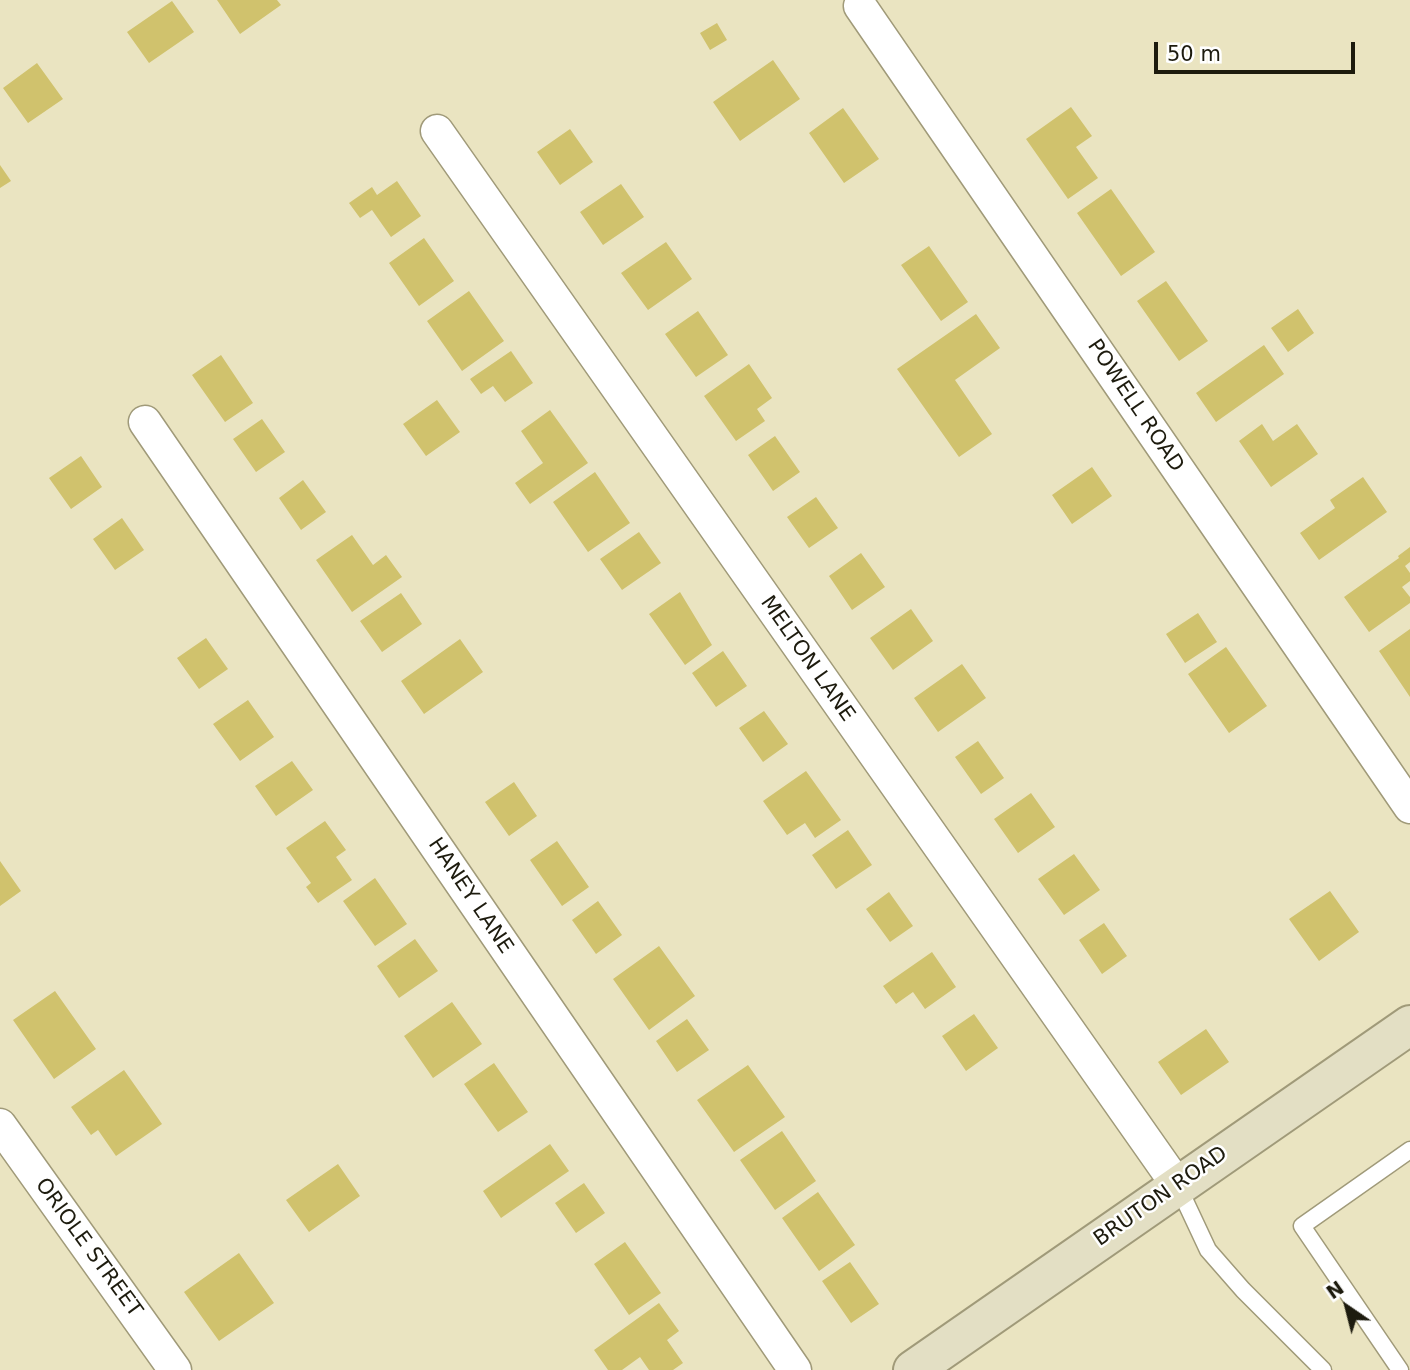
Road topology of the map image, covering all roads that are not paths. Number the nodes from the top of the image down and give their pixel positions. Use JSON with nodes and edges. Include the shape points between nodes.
{"nodes":[{"id":1,"x":860,"y":6,"type":"dead end"},
{"id":2,"x":436,"y":131,"type":"dead end"},
{"id":3,"x":145,"y":422,"type":"dead end"},
{"id":4,"x":1410,"y":807,"type":"edge"},
{"id":5,"x":1410,"y":1025,"type":"edge"},
{"id":6,"x":0,"y":1125,"type":"edge"},
{"id":7,"x":1410,"y":1150,"type":"edge"},
{"id":8,"x":1178,"y":1186,"type":"junction"},
{"id":9,"x":175,"y":1370,"type":"edge"},
{"id":10,"x":795,"y":1370,"type":"edge"},
{"id":11,"x":913,"y":1370,"type":"edge"},
{"id":12,"x":1323,"y":1370,"type":"edge"},
{"id":13,"x":1400,"y":1370,"type":"edge"}],
"edges":[{"from":1,"to":4,"type":"street","name":"POWELL ROAD"},
{"from":2,"to":8,"type":"street","name":"MELTON LANE"},
{"from":3,"to":10,"type":"street","name":"HANEY LANE"},
{"from":5,"to":8,"type":"main road","name":"BRUTON ROAD"},
{"from":6,"to":9,"type":"street","name":"ORIOLE STREET"},
{"from":7,"to":13,"type":"lane","via":[[1301,1226]]},
{"from":8,"to":11,"type":"main road","name":"BRUTON ROAD"},
{"from":8,"to":12,"type":"lane","via":[[1208,1250]]}]}
